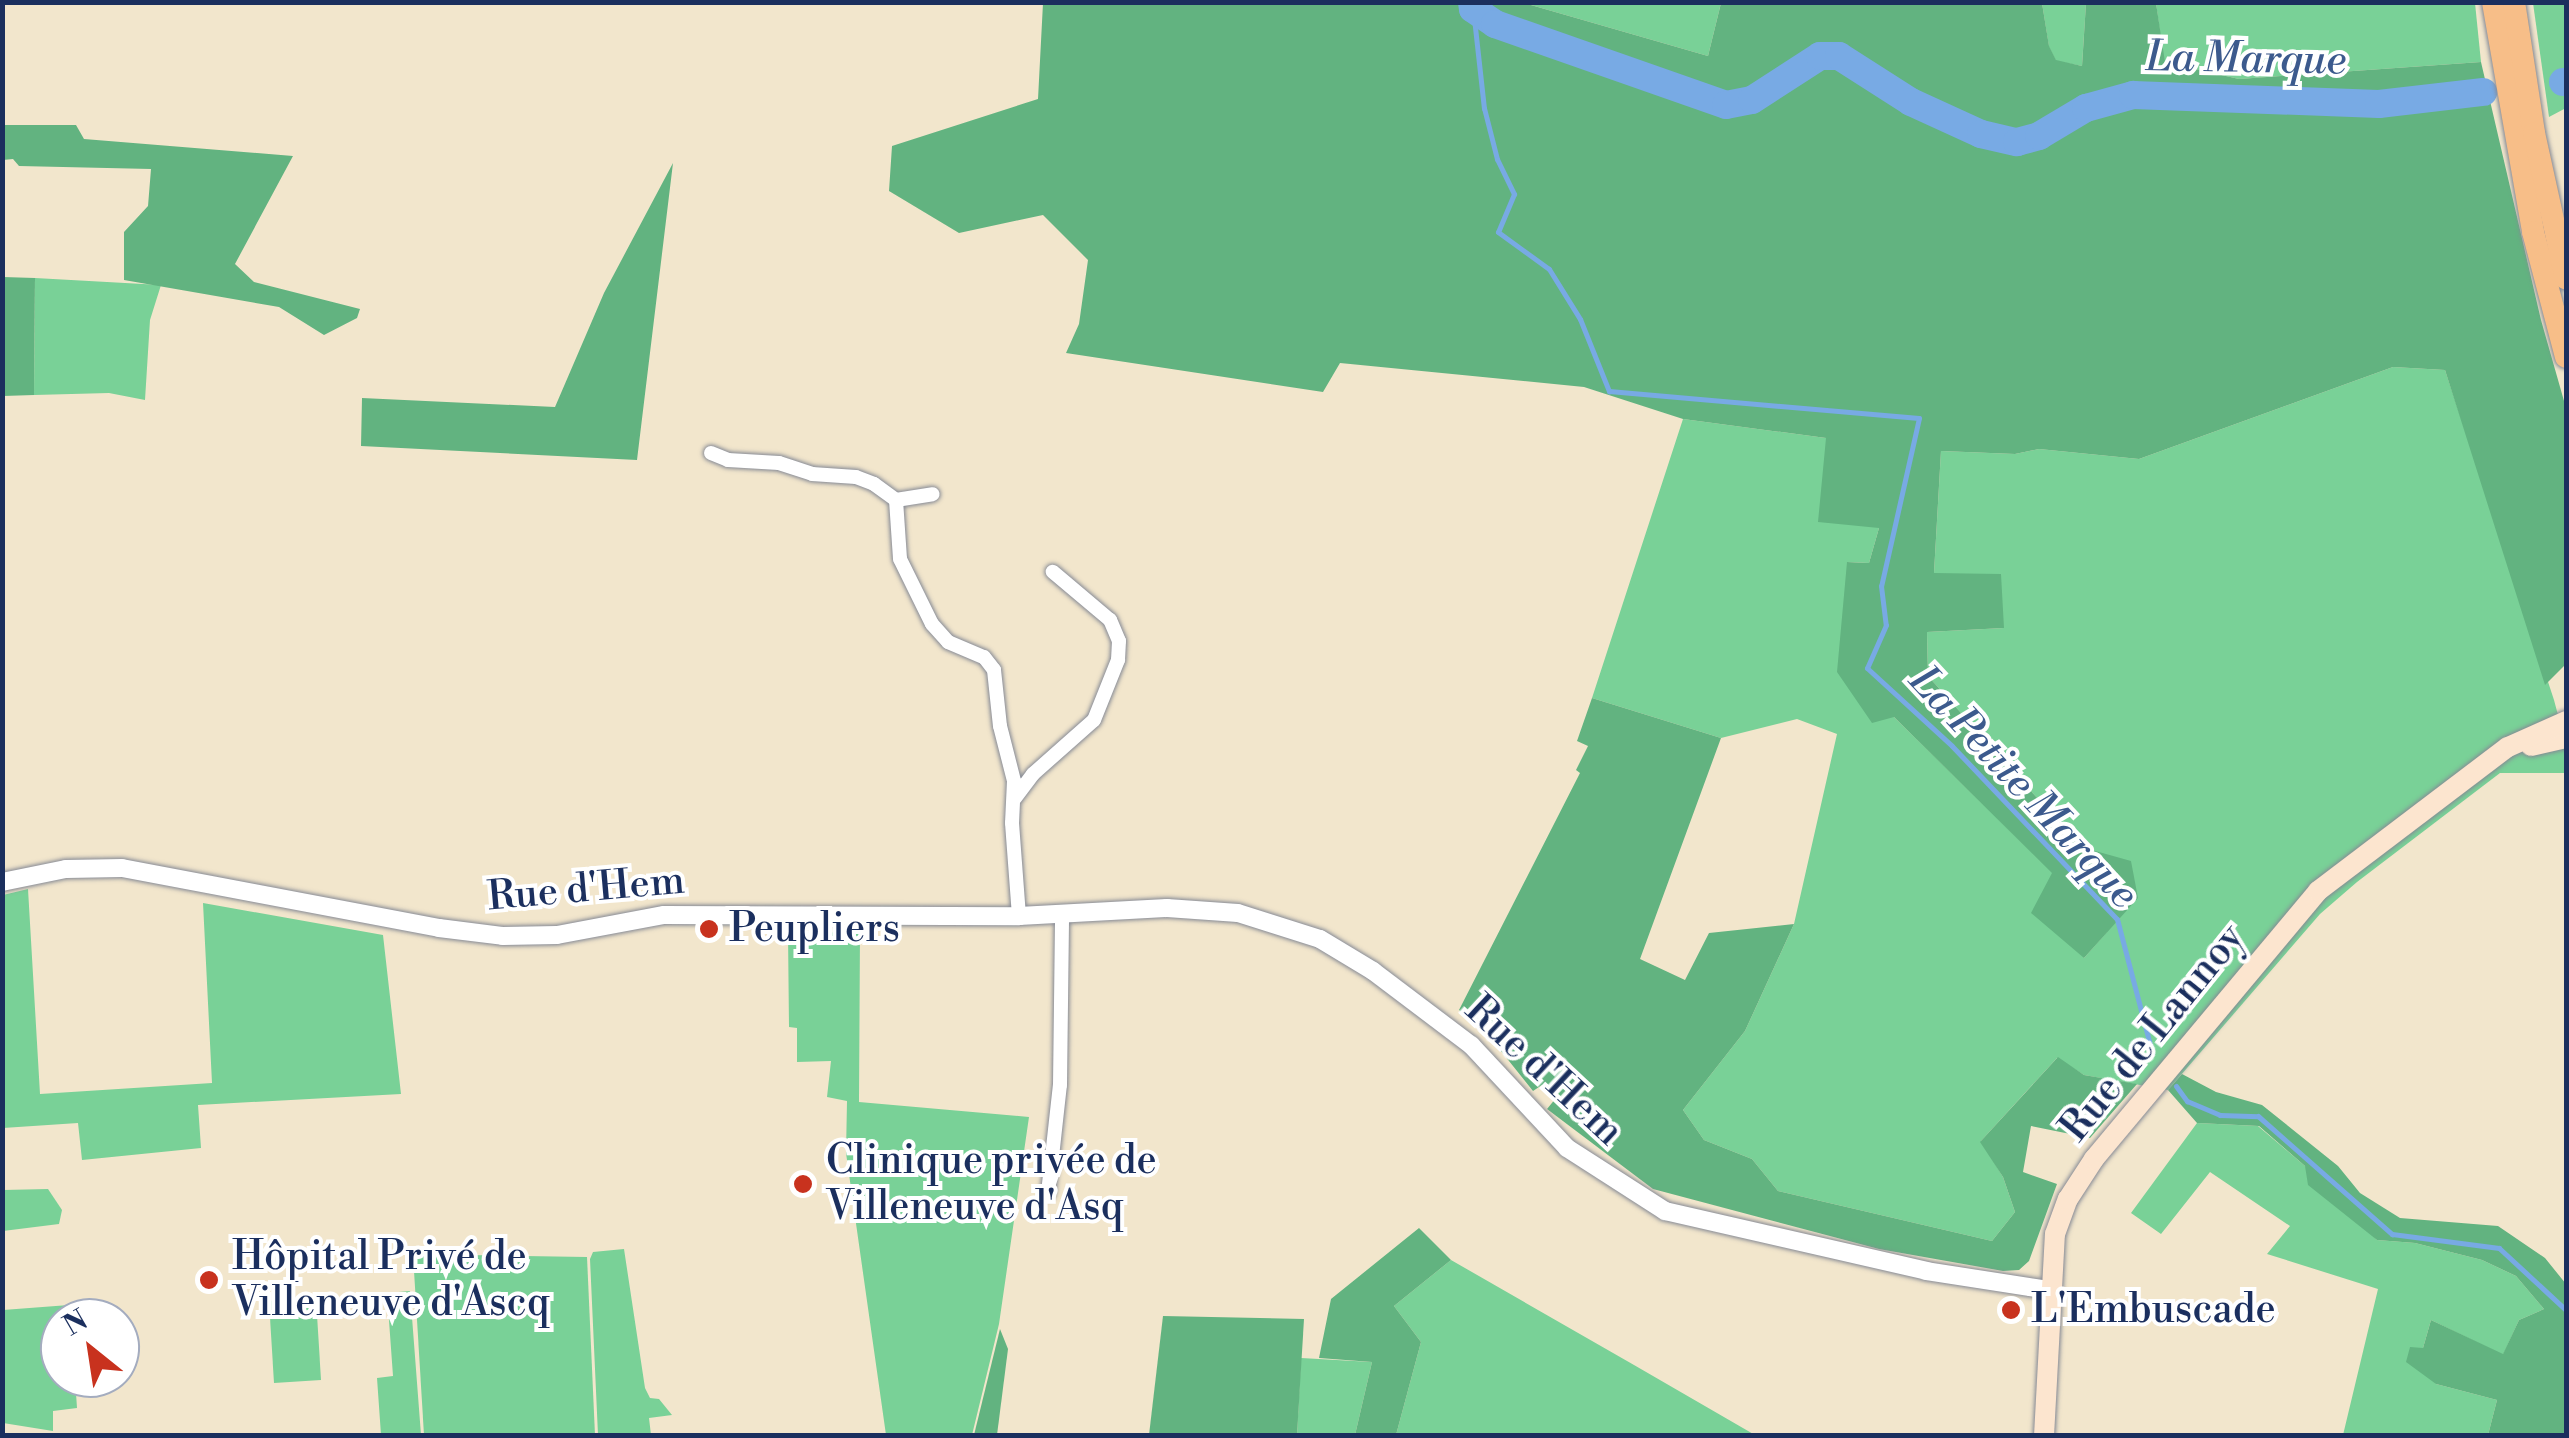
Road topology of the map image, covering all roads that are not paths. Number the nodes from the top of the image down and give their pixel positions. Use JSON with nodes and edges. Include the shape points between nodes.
{"nodes":[{"id":1,"x":2493,"y":2,"type":"edge"},
{"id":2,"x":2514,"y":2,"type":"edge"},
{"id":3,"x":2566,"y":280,"type":"edge"},
{"id":4,"x":2566,"y":357,"type":"edge"},
{"id":5,"x":711,"y":453,"type":"dead end"},
{"id":6,"x":933,"y":494,"type":"dead end"},
{"id":7,"x":896,"y":500,"type":"junction"},
{"id":8,"x":1053,"y":572,"type":"dead end"},
{"id":9,"x":2566,"y":721,"type":"edge"},
{"id":10,"x":2566,"y":738,"type":"edge"},
{"id":11,"x":2483,"y":766,"type":"junction"},
{"id":12,"x":1014,"y":799,"type":"junction"},
{"id":13,"x":2,"y":882,"type":"edge"},
{"id":14,"x":1062,"y":914,"type":"junction"},
{"id":15,"x":1019,"y":916,"type":"junction"},
{"id":16,"x":1048,"y":1193,"type":"dead end"},
{"id":17,"x":2048,"y":1290,"type":"junction"},
{"id":18,"x":2044,"y":1436,"type":"edge"}],
"edges":[{"from":1,"to":4,"type":"highway","via":[[2533,232]]},
{"from":2,"to":3,"type":"highway"},
{"from":5,"to":7,"type":"street","via":[[856,477]]},
{"from":6,"to":7,"type":"street"},
{"from":7,"to":12,"type":"street","via":[[900,559],[932,624],[948,642],[984,656],[994,670]]},
{"from":8,"to":12,"type":"street","via":[[1114,626],[1118,660],[1094,720]]},
{"from":9,"to":11,"type":"main road","name":"Rue de Lannoy","via":[[2516,742]]},
{"from":10,"to":11,"type":"main road","name":"Rue de Lannoy"},
{"from":11,"to":17,"type":"main road","name":"Rue de Lannoy","via":[[2318,892],[2198,1032],[2068,1199],[2055,1234]]},
{"from":12,"to":15,"type":"street"},
{"from":13,"to":15,"type":"street","name":"Rue d'Hem","via":[[122,868],[503,936],[557,935],[676,914]]},
{"from":14,"to":15,"type":"street","name":"Rue d'Hem"},
{"from":14,"to":16,"type":"street","via":[[1060,1084]]},
{"from":14,"to":17,"type":"street","name":"Rue d'Hem","via":[[1214,910],[1302,931],[1352,957],[1443,1022],[1567,1148],[1665,1211],[1945,1275]]},
{"from":17,"to":18,"type":"main road","name":"Rue de Lannoy"}]}
